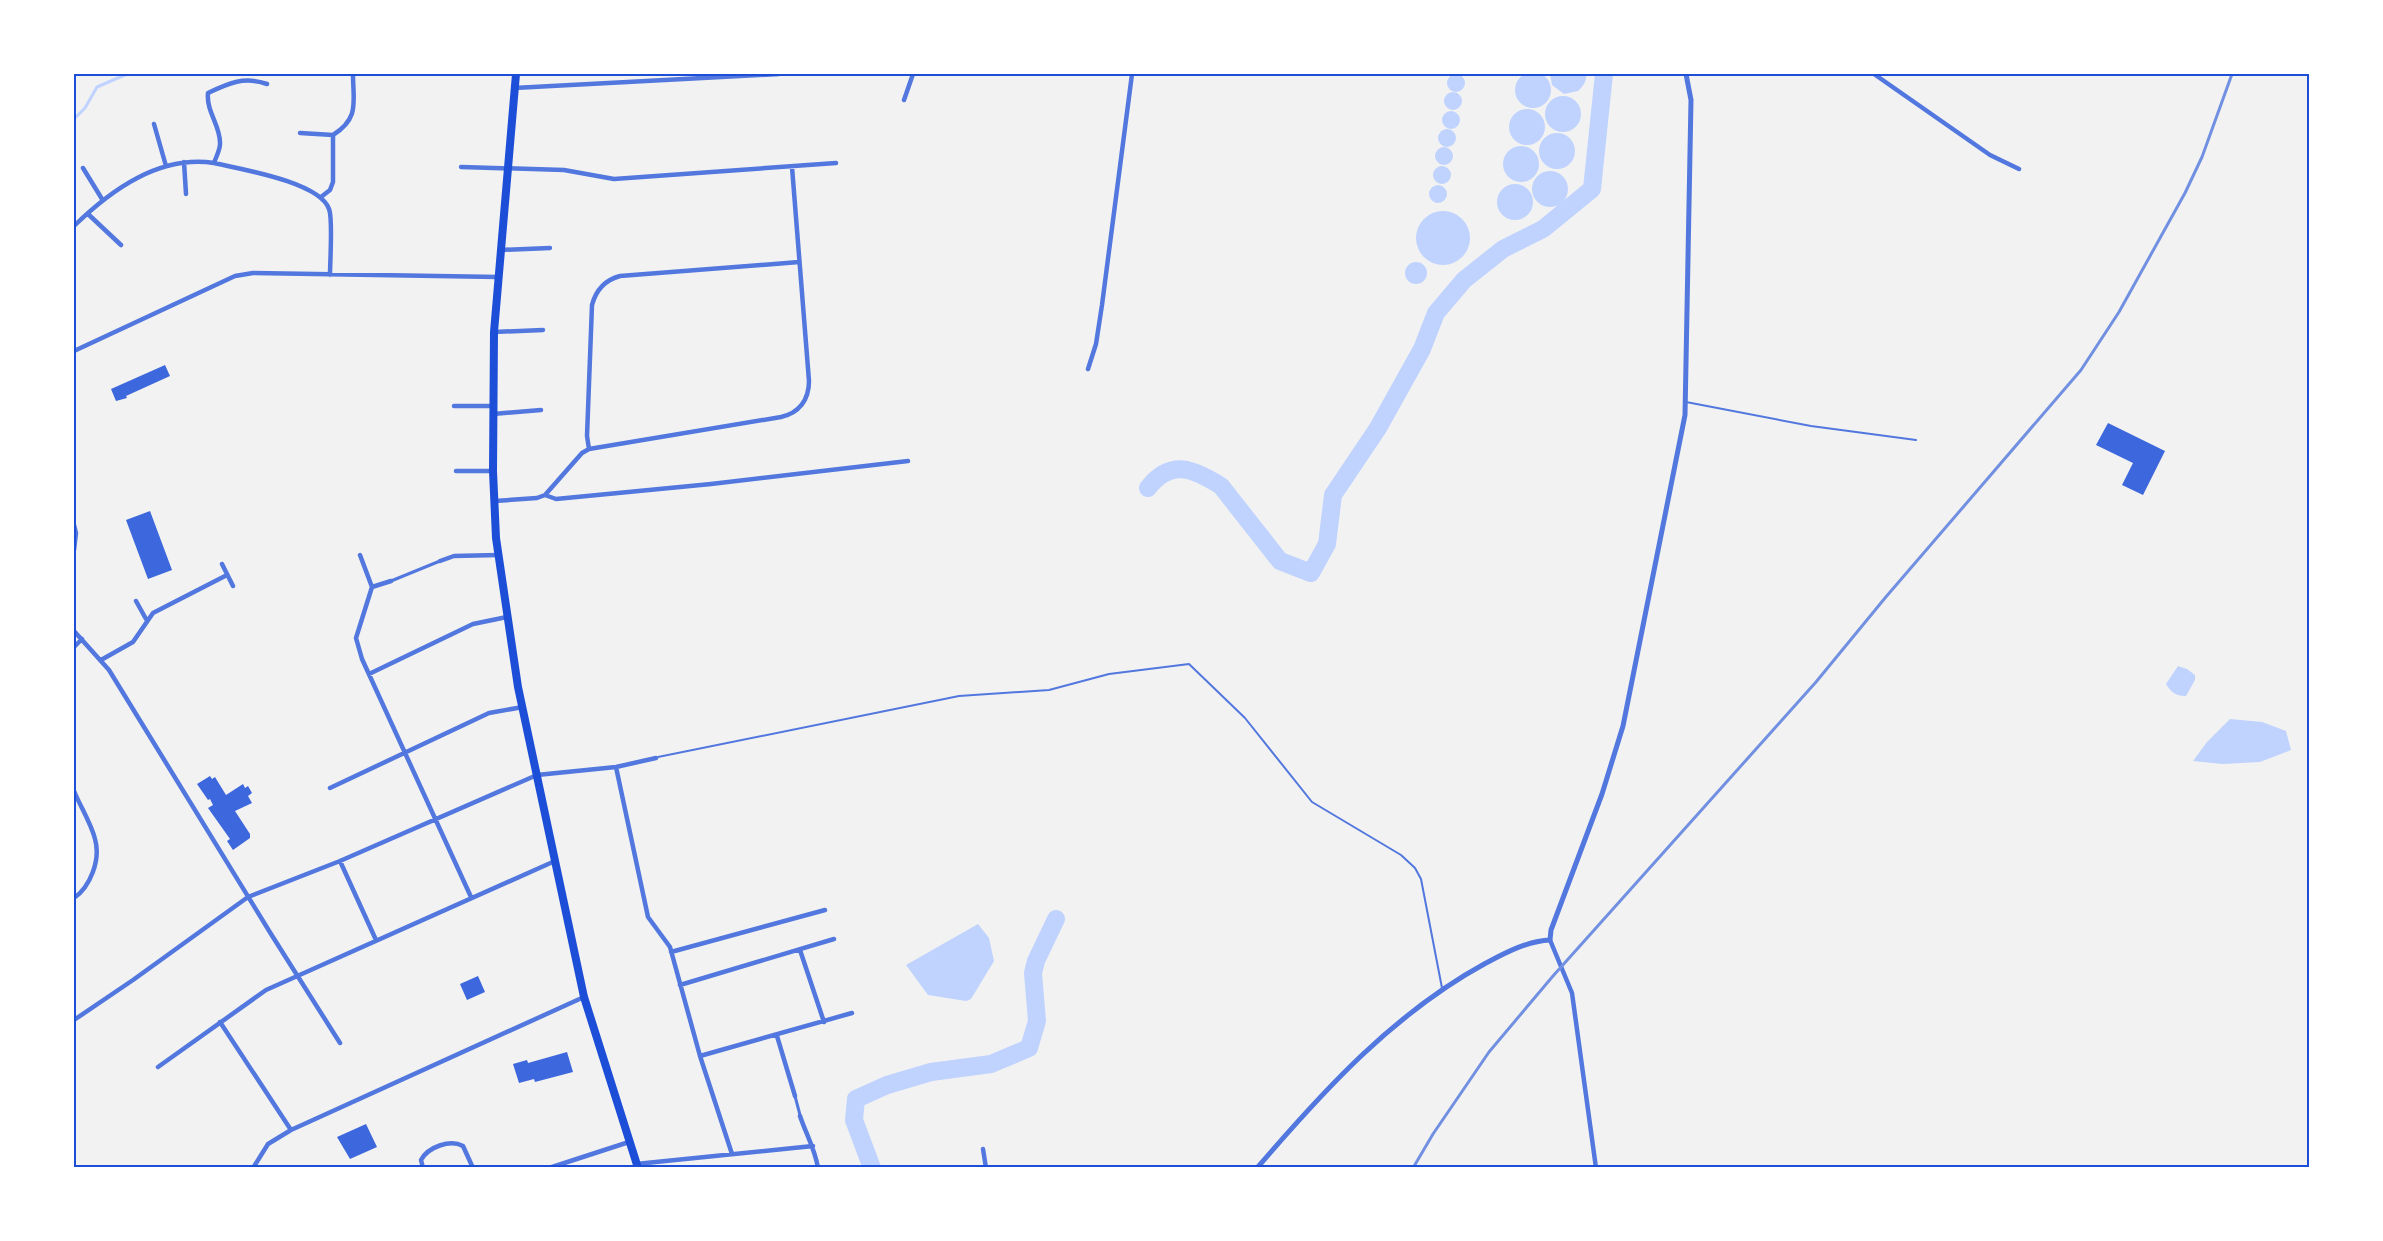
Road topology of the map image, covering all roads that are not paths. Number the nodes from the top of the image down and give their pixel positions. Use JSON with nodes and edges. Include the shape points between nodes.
{"nodes":[{"id":1,"x":353,"y":74,"type":"edge"},
{"id":2,"x":516,"y":74,"type":"edge"},
{"id":3,"x":779,"y":74,"type":"edge"},
{"id":4,"x":913,"y":74,"type":"edge"},
{"id":5,"x":1131,"y":74,"type":"edge"},
{"id":6,"x":1686,"y":74,"type":"edge"},
{"id":7,"x":1874,"y":74,"type":"edge"},
{"id":8,"x":267,"y":84,"type":"dead end"},
{"id":9,"x":514,"y":88,"type":"junction"},
{"id":10,"x":904,"y":100,"type":"dead end"},
{"id":11,"x":154,"y":124,"type":"dead end"},
{"id":12,"x":300,"y":133,"type":"dead end"},
{"id":13,"x":333,"y":135,"type":"junction"},
{"id":14,"x":184,"y":162,"type":"junction"},
{"id":15,"x":214,"y":163,"type":"junction"},
{"id":16,"x":836,"y":164,"type":"dead end"},
{"id":17,"x":166,"y":166,"type":"junction"},
{"id":18,"x":461,"y":167,"type":"dead end"},
{"id":19,"x":792,"y":167,"type":"junction"},
{"id":20,"x":83,"y":168,"type":"dead end"},
{"id":21,"x":508,"y":169,"type":"junction"},
{"id":22,"x":2019,"y":169,"type":"dead end"},
{"id":23,"x":186,"y":194,"type":"dead end"},
{"id":24,"x":321,"y":197,"type":"junction"},
{"id":25,"x":102,"y":199,"type":"junction"},
{"id":26,"x":88,"y":214,"type":"junction"},
{"id":27,"x":74,"y":226,"type":"edge"},
{"id":28,"x":121,"y":244,"type":"dead end"},
{"id":29,"x":550,"y":248,"type":"dead end"},
{"id":30,"x":500,"y":250,"type":"junction"},
{"id":31,"x":799,"y":262,"type":"junction"},
{"id":32,"x":330,"y":275,"type":"junction"},
{"id":33,"x":498,"y":277,"type":"junction"},
{"id":34,"x":543,"y":330,"type":"dead end"},
{"id":35,"x":494,"y":332,"type":"junction"},
{"id":36,"x":74,"y":351,"type":"edge"},
{"id":37,"x":1088,"y":369,"type":"dead end"},
{"id":38,"x":1686,"y":402,"type":"junction"},
{"id":39,"x":454,"y":406,"type":"dead end"},
{"id":40,"x":493,"y":410,"type":"junction"},
{"id":41,"x":541,"y":410,"type":"dead end"},
{"id":42,"x":1916,"y":440,"type":"dead end"},
{"id":43,"x":589,"y":449,"type":"junction"},
{"id":44,"x":908,"y":461,"type":"dead end"},
{"id":45,"x":456,"y":471,"type":"dead end"},
{"id":46,"x":493,"y":471,"type":"junction"},
{"id":47,"x":545,"y":495,"type":"junction"},
{"id":48,"x":495,"y":501,"type":"junction"},
{"id":49,"x":74,"y":525,"type":"edge"},
{"id":50,"x":74,"y":550,"type":"edge"},
{"id":51,"x":360,"y":555,"type":"dead end"},
{"id":52,"x":498,"y":555,"type":"junction"},
{"id":53,"x":440,"y":561,"type":"joint"},
{"id":54,"x":222,"y":564,"type":"dead end"},
{"id":55,"x":227,"y":575,"type":"junction"},
{"id":56,"x":391,"y":581,"type":"joint"},
{"id":57,"x":233,"y":586,"type":"dead end"},
{"id":58,"x":372,"y":588,"type":"junction"},
{"id":59,"x":136,"y":601,"type":"dead end"},
{"id":60,"x":507,"y":617,"type":"junction"},
{"id":61,"x":146,"y":619,"type":"junction"},
{"id":62,"x":74,"y":631,"type":"edge"},
{"id":63,"x":82,"y":639,"type":"junction"},
{"id":64,"x":74,"y":647,"type":"edge"},
{"id":65,"x":101,"y":660,"type":"junction"},
{"id":66,"x":369,"y":674,"type":"junction"},
{"id":67,"x":523,"y":707,"type":"junction"},
{"id":68,"x":405,"y":753,"type":"junction"},
{"id":69,"x":656,"y":758,"type":"joint"},
{"id":70,"x":616,"y":767,"type":"junction"},
{"id":71,"x":537,"y":775,"type":"junction"},
{"id":72,"x":330,"y":788,"type":"dead end"},
{"id":73,"x":74,"y":791,"type":"edge"},
{"id":74,"x":437,"y":820,"type":"junction"},
{"id":75,"x":340,"y":861,"type":"junction"},
{"id":76,"x":555,"y":861,"type":"junction"},
{"id":77,"x":248,"y":897,"type":"junction"},
{"id":78,"x":471,"y":897,"type":"junction"},
{"id":79,"x":74,"y":898,"type":"edge"},
{"id":80,"x":825,"y":910,"type":"dead end"},
{"id":81,"x":834,"y":939,"type":"dead end"},
{"id":82,"x":376,"y":940,"type":"junction"},
{"id":83,"x":1550,"y":943,"type":"junction"},
{"id":84,"x":800,"y":950,"type":"junction"},
{"id":85,"x":671,"y":952,"type":"junction"},
{"id":86,"x":297,"y":977,"type":"junction"},
{"id":87,"x":680,"y":985,"type":"junction"},
{"id":88,"x":1442,"y":988,"type":"junction"},
{"id":89,"x":584,"y":997,"type":"junction"},
{"id":90,"x":852,"y":1013,"type":"dead end"},
{"id":91,"x":74,"y":1020,"type":"edge"},
{"id":92,"x":220,"y":1022,"type":"junction"},
{"id":93,"x":824,"y":1022,"type":"junction"},
{"id":94,"x":777,"y":1036,"type":"junction"},
{"id":95,"x":340,"y":1042,"type":"dead end"},
{"id":96,"x":700,"y":1056,"type":"junction"},
{"id":97,"x":158,"y":1067,"type":"dead end"},
{"id":98,"x":795,"y":1096,"type":"joint"},
{"id":99,"x":800,"y":1116,"type":"joint"},
{"id":100,"x":291,"y":1130,"type":"junction"},
{"id":101,"x":629,"y":1142,"type":"junction"},
{"id":102,"x":813,"y":1146,"type":"junction"},
{"id":103,"x":983,"y":1149,"type":"dead end"},
{"id":104,"x":732,"y":1154,"type":"junction"},
{"id":105,"x":637,"y":1166,"type":"edge"},
{"id":106,"x":253,"y":1167,"type":"edge"},
{"id":107,"x":423,"y":1167,"type":"edge"},
{"id":108,"x":473,"y":1167,"type":"edge"},
{"id":109,"x":549,"y":1167,"type":"edge"},
{"id":110,"x":818,"y":1167,"type":"edge"},
{"id":111,"x":986,"y":1167,"type":"edge"},
{"id":112,"x":1257,"y":1167,"type":"edge"},
{"id":113,"x":1596,"y":1167,"type":"edge"}],
"edges":[{"from":1,"to":13,"type":"street","via":[[353,113],[346,127]]},
{"from":2,"to":9,"type":"highway"},
{"from":3,"to":9,"type":"street"},
{"from":4,"to":10,"type":"street"},
{"from":5,"to":37,"type":"street","via":[[1102,305]]},
{"from":6,"to":38,"type":"street","via":[[1691,100]]},
{"from":7,"to":22,"type":"street","via":[[1990,155]]},
{"from":8,"to":15,"type":"street","via":[[231,82],[208,93],[207,105],[220,144]]},
{"from":9,"to":21,"type":"highway"},
{"from":11,"to":17,"type":"street"},
{"from":12,"to":13,"type":"street"},
{"from":13,"to":24,"type":"street","via":[[333,182]]},
{"from":14,"to":15,"type":"street"},
{"from":14,"to":17,"type":"street"},
{"from":14,"to":23,"type":"street"},
{"from":15,"to":24,"type":"street","via":[[276,179]]},
{"from":16,"to":19,"type":"street"},
{"from":17,"to":25,"type":"street"},
{"from":18,"to":21,"type":"street"},
{"from":19,"to":21,"type":"street","via":[[614,179],[564,170]]},
{"from":19,"to":31,"type":"street"},
{"from":20,"to":25,"type":"street"},
{"from":21,"to":30,"type":"highway"},
{"from":24,"to":32,"type":"street","via":[[330,210]]},
{"from":25,"to":26,"type":"street"},
{"from":26,"to":27,"type":"street"},
{"from":26,"to":28,"type":"street"},
{"from":29,"to":30,"type":"street"},
{"from":30,"to":33,"type":"highway"},
{"from":31,"to":43,"type":"street","via":[[809,388],[796,411],[781,417]]},
{"from":31,"to":43,"type":"street","via":[[620,276],[604,284],[592,305]]},
{"from":32,"to":33,"type":"street"},
{"from":32,"to":36,"type":"street","via":[[235,276]]},
{"from":33,"to":35,"type":"highway"},
{"from":34,"to":35,"type":"street"},
{"from":35,"to":40,"type":"highway"},
{"from":38,"to":42,"type":"lane","via":[[1812,426]]},
{"from":38,"to":83,"type":"street","via":[[1623,726],[1551,930]]},
{"from":39,"to":40,"type":"street"},
{"from":40,"to":41,"type":"street"},
{"from":40,"to":46,"type":"highway"},
{"from":43,"to":47,"type":"street"},
{"from":44,"to":47,"type":"street","via":[[556,499]]},
{"from":45,"to":46,"type":"street"},
{"from":46,"to":48,"type":"highway"},
{"from":47,"to":48,"type":"street"},
{"from":48,"to":52,"type":"highway"},
{"from":49,"to":50,"type":"street"},
{"from":51,"to":58,"type":"street"},
{"from":52,"to":53,"type":"street","via":[[454,556]]},
{"from":52,"to":60,"type":"highway"},
{"from":53,"to":56,"type":"street"},
{"from":54,"to":55,"type":"street"},
{"from":55,"to":57,"type":"street"},
{"from":55,"to":61,"type":"street"},
{"from":56,"to":58,"type":"street"},
{"from":58,"to":66,"type":"street","via":[[356,638]]},
{"from":59,"to":61,"type":"street"},
{"from":60,"to":66,"type":"street","via":[[473,624]]},
{"from":60,"to":67,"type":"highway"},
{"from":61,"to":65,"type":"street","via":[[133,642]]},
{"from":62,"to":63,"type":"street"},
{"from":63,"to":64,"type":"street"},
{"from":63,"to":65,"type":"street"},
{"from":65,"to":77,"type":"street"},
{"from":66,"to":68,"type":"street"},
{"from":67,"to":68,"type":"street","via":[[489,713]]},
{"from":67,"to":71,"type":"highway"},
{"from":68,"to":72,"type":"street"},
{"from":68,"to":74,"type":"street"},
{"from":69,"to":70,"type":"street"},
{"from":69,"to":88,"type":"lane","via":[[959,696],[1049,690],[1109,674],[1189,664],[1245,718],[1312,802],[1401,855],[1415,868],[1421,879]]},
{"from":70,"to":71,"type":"street"},
{"from":70,"to":85,"type":"street","via":[[648,916]]},
{"from":71,"to":74,"type":"street"},
{"from":71,"to":76,"type":"highway"},
{"from":73,"to":79,"type":"street","via":[[96,840],[95,868],[83,891]]},
{"from":74,"to":75,"type":"street"},
{"from":74,"to":78,"type":"street"},
{"from":75,"to":77,"type":"street"},
{"from":75,"to":82,"type":"street"},
{"from":76,"to":78,"type":"street"},
{"from":76,"to":89,"type":"highway"},
{"from":77,"to":86,"type":"street"},
{"from":77,"to":91,"type":"street"},
{"from":78,"to":82,"type":"street"},
{"from":80,"to":85,"type":"street"},
{"from":81,"to":84,"type":"street"},
{"from":82,"to":86,"type":"street"},
{"from":83,"to":88,"type":"street","via":[[1535,942],[1504,953]]},
{"from":83,"to":113,"type":"street","via":[[1572,993]]},
{"from":84,"to":87,"type":"street"},
{"from":84,"to":93,"type":"street"},
{"from":85,"to":87,"type":"street"},
{"from":86,"to":92,"type":"street","via":[[266,990]]},
{"from":86,"to":95,"type":"street"},
{"from":87,"to":96,"type":"street"},
{"from":88,"to":112,"type":"street","via":[[1376,1042]]},
{"from":89,"to":100,"type":"street"},
{"from":89,"to":101,"type":"highway"},
{"from":90,"to":93,"type":"street"},
{"from":92,"to":97,"type":"street"},
{"from":92,"to":100,"type":"street"},
{"from":93,"to":94,"type":"street"},
{"from":94,"to":96,"type":"street"},
{"from":94,"to":98,"type":"street"},
{"from":96,"to":104,"type":"street"},
{"from":98,"to":99,"type":"street"},
{"from":99,"to":102,"type":"street"},
{"from":100,"to":106,"type":"street","via":[[268,1144]]},
{"from":101,"to":105,"type":"highway"},
{"from":101,"to":109,"type":"street"},
{"from":102,"to":104,"type":"street"},
{"from":102,"to":110,"type":"street"},
{"from":103,"to":111,"type":"street"},
{"from":104,"to":105,"type":"street"},
{"from":107,"to":108,"type":"street","via":[[421,1160],[425,1154],[452,1143],[464,1146]]}]}
